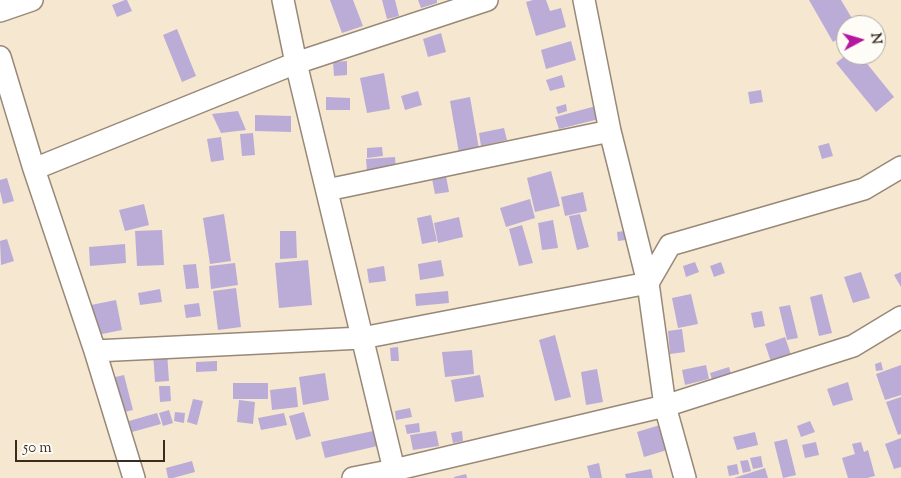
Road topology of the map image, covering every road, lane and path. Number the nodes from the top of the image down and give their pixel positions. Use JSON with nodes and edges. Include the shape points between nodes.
{"nodes":[{"id":1,"x":32,"y":0,"type":"edge"},
{"id":2,"x":283,"y":0,"type":"edge"},
{"id":3,"x":487,"y":0,"type":"edge"},
{"id":4,"x":584,"y":0,"type":"edge"},
{"id":5,"x":0,"y":11,"type":"edge"},
{"id":6,"x":0,"y":57,"type":"edge"},
{"id":7,"x":296,"y":63,"type":"junction"},
{"id":8,"x":610,"y":131,"type":"junction"},
{"id":9,"x":901,"y":167,"type":"edge"},
{"id":10,"x":34,"y":169,"type":"junction"},
{"id":11,"x":326,"y":190,"type":"junction"},
{"id":12,"x":648,"y":283,"type":"junction"},
{"id":13,"x":901,"y":317,"type":"edge"},
{"id":14,"x":362,"y":338,"type":"junction"},
{"id":15,"x":95,"y":351,"type":"junction"},
{"id":16,"x":665,"y":406,"type":"junction"},
{"id":17,"x":395,"y":474,"type":"edge"},
{"id":18,"x":134,"y":478,"type":"edge"},
{"id":19,"x":353,"y":478,"type":"edge"},
{"id":20,"x":685,"y":478,"type":"edge"}],
"edges":[{"from":1,"to":5,"type":"street"},
{"from":2,"to":7,"type":"street"},
{"from":3,"to":7,"type":"street"},
{"from":4,"to":8,"type":"street"},
{"from":6,"to":10,"type":"street"},
{"from":7,"to":10,"type":"street"},
{"from":7,"to":11,"type":"street"},
{"from":8,"to":11,"type":"street"},
{"from":8,"to":12,"type":"street"},
{"from":9,"to":12,"type":"street","via":[[864,189],[670,245]]},
{"from":10,"to":15,"type":"street"},
{"from":11,"to":14,"type":"street"},
{"from":12,"to":14,"type":"street"},
{"from":12,"to":16,"type":"street"},
{"from":13,"to":16,"type":"street","via":[[853,346]]},
{"from":14,"to":15,"type":"street"},
{"from":14,"to":17,"type":"street"},
{"from":15,"to":18,"type":"street"},
{"from":16,"to":17,"type":"street"},
{"from":16,"to":20,"type":"street"},
{"from":17,"to":19,"type":"street"}]}
